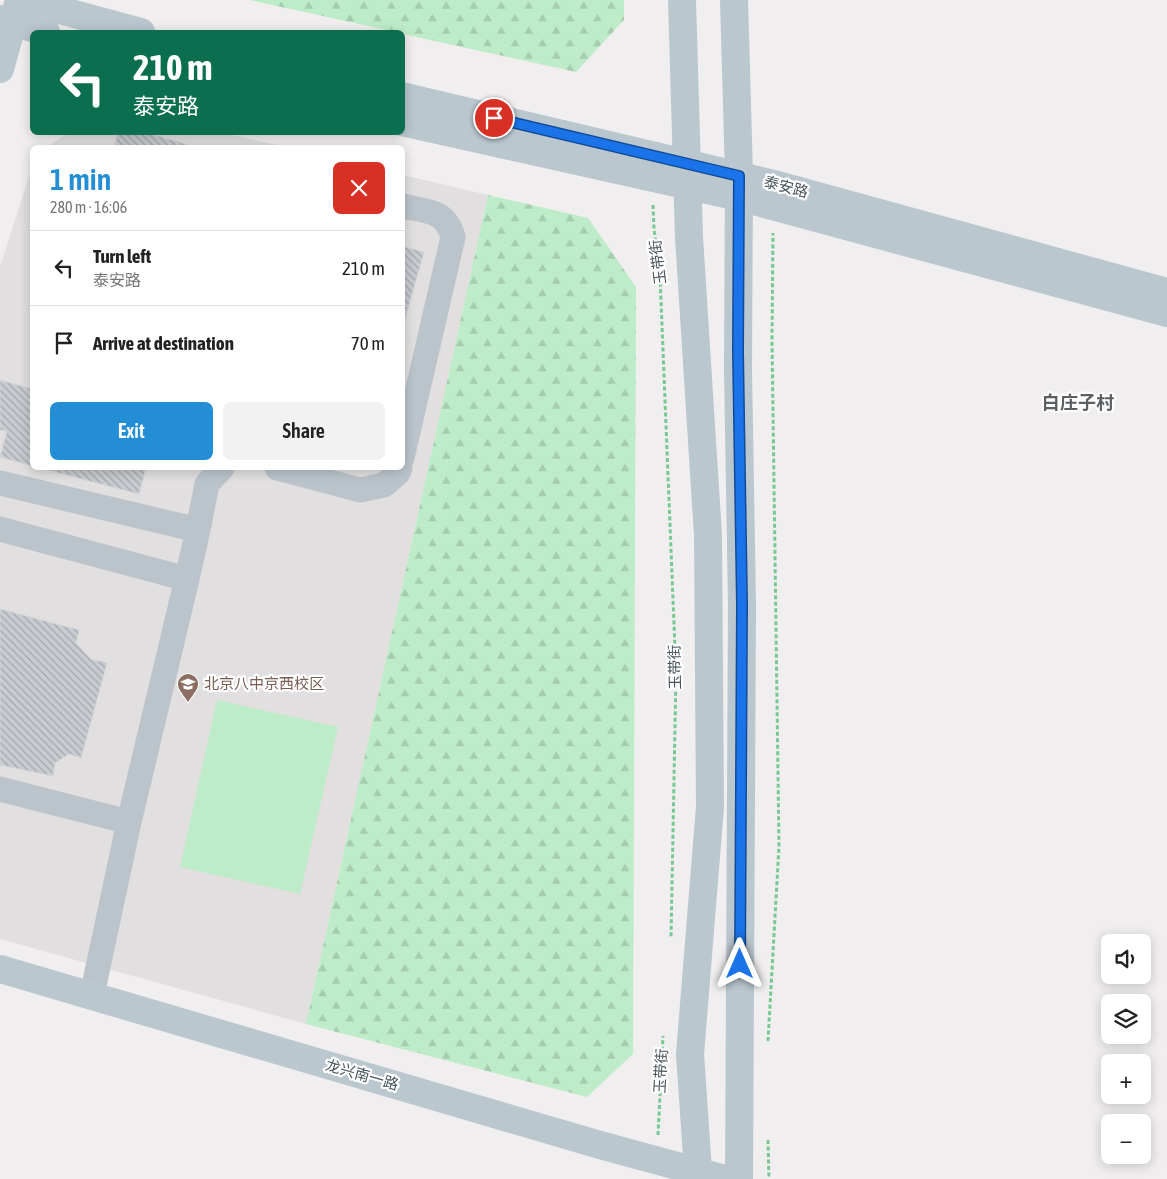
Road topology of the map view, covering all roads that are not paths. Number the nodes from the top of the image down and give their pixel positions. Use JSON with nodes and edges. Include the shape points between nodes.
{"nodes":[{"id":1,"x":682,"y":0,"type":"edge"},
{"id":2,"x":734,"y":0,"type":"edge"},
{"id":3,"x":13,"y":11,"type":"edge"},
{"id":4,"x":43,"y":30,"type":"edge"},
{"id":5,"x":129,"y":30,"type":"edge"},
{"id":6,"x":0,"y":69,"type":"edge"},
{"id":7,"x":405,"y":97,"type":"edge"},
{"id":8,"x":405,"y":123,"type":"edge"},
{"id":9,"x":687,"y":174,"type":"junction"},
{"id":10,"x":739,"y":186,"type":"junction"},
{"id":11,"x":405,"y":207,"type":"edge"},
{"id":12,"x":1167,"y":292,"type":"edge"},
{"id":13,"x":1167,"y":313,"type":"edge"},
{"id":14,"x":405,"y":445,"type":"edge"},
{"id":15,"x":220,"y":470,"type":"edge"},
{"id":16,"x":285,"y":470,"type":"edge"},
{"id":17,"x":399,"y":470,"type":"edge"},
{"id":18,"x":0,"y":483,"type":"edge"},
{"id":19,"x":0,"y":529,"type":"edge"},
{"id":20,"x":198,"y":530,"type":"junction"},
{"id":21,"x":187,"y":579,"type":"junction"},
{"id":22,"x":0,"y":789,"type":"edge"},
{"id":23,"x":129,"y":822,"type":"junction"},
{"id":24,"x":0,"y":969,"type":"edge"},
{"id":25,"x":92,"y":995,"type":"junction"},
{"id":26,"x":698,"y":1175,"type":"edge"},
{"id":27,"x":725,"y":1179,"type":"edge"},
{"id":28,"x":739,"y":1179,"type":"edge"}],
"edges":[{"from":1,"to":9,"type":"street","name":"玉带街"},
{"from":2,"to":10,"type":"street"},
{"from":3,"to":4,"type":"street"},
{"from":3,"to":5,"type":"street"},
{"from":3,"to":6,"type":"street"},
{"from":7,"to":9,"type":"street","name":"泰安路"},
{"from":8,"to":9,"type":"street","name":"泰安路","via":[[651,177]]},
{"from":9,"to":10,"type":"street","name":"泰安路"},
{"from":9,"to":26,"type":"street","name":"玉带街","via":[[708,535],[710,807],[690,1054]]},
{"from":10,"to":12,"type":"street","name":"泰安路"},
{"from":10,"to":13,"type":"street","name":"泰安路","via":[[774,207]]},
{"from":10,"to":28,"type":"street","via":[[742,605]]},
{"from":11,"to":14,"type":"street","via":[[444,218],[453,238]]},
{"from":15,"to":20,"type":"street","via":[[207,484]]},
{"from":16,"to":17,"type":"street","via":[[360,490],[384,485]]},
{"from":18,"to":20,"type":"street"},
{"from":19,"to":21,"type":"street"},
{"from":20,"to":21,"type":"street"},
{"from":21,"to":23,"type":"street"},
{"from":22,"to":23,"type":"street"},
{"from":23,"to":25,"type":"street"},
{"from":24,"to":25,"type":"street","name":"龙兴南一路"},
{"from":25,"to":26,"type":"street","name":"龙兴南一路","via":[[657,1160]]},
{"from":26,"to":27,"type":"street","name":"龙兴南一路"}]}
